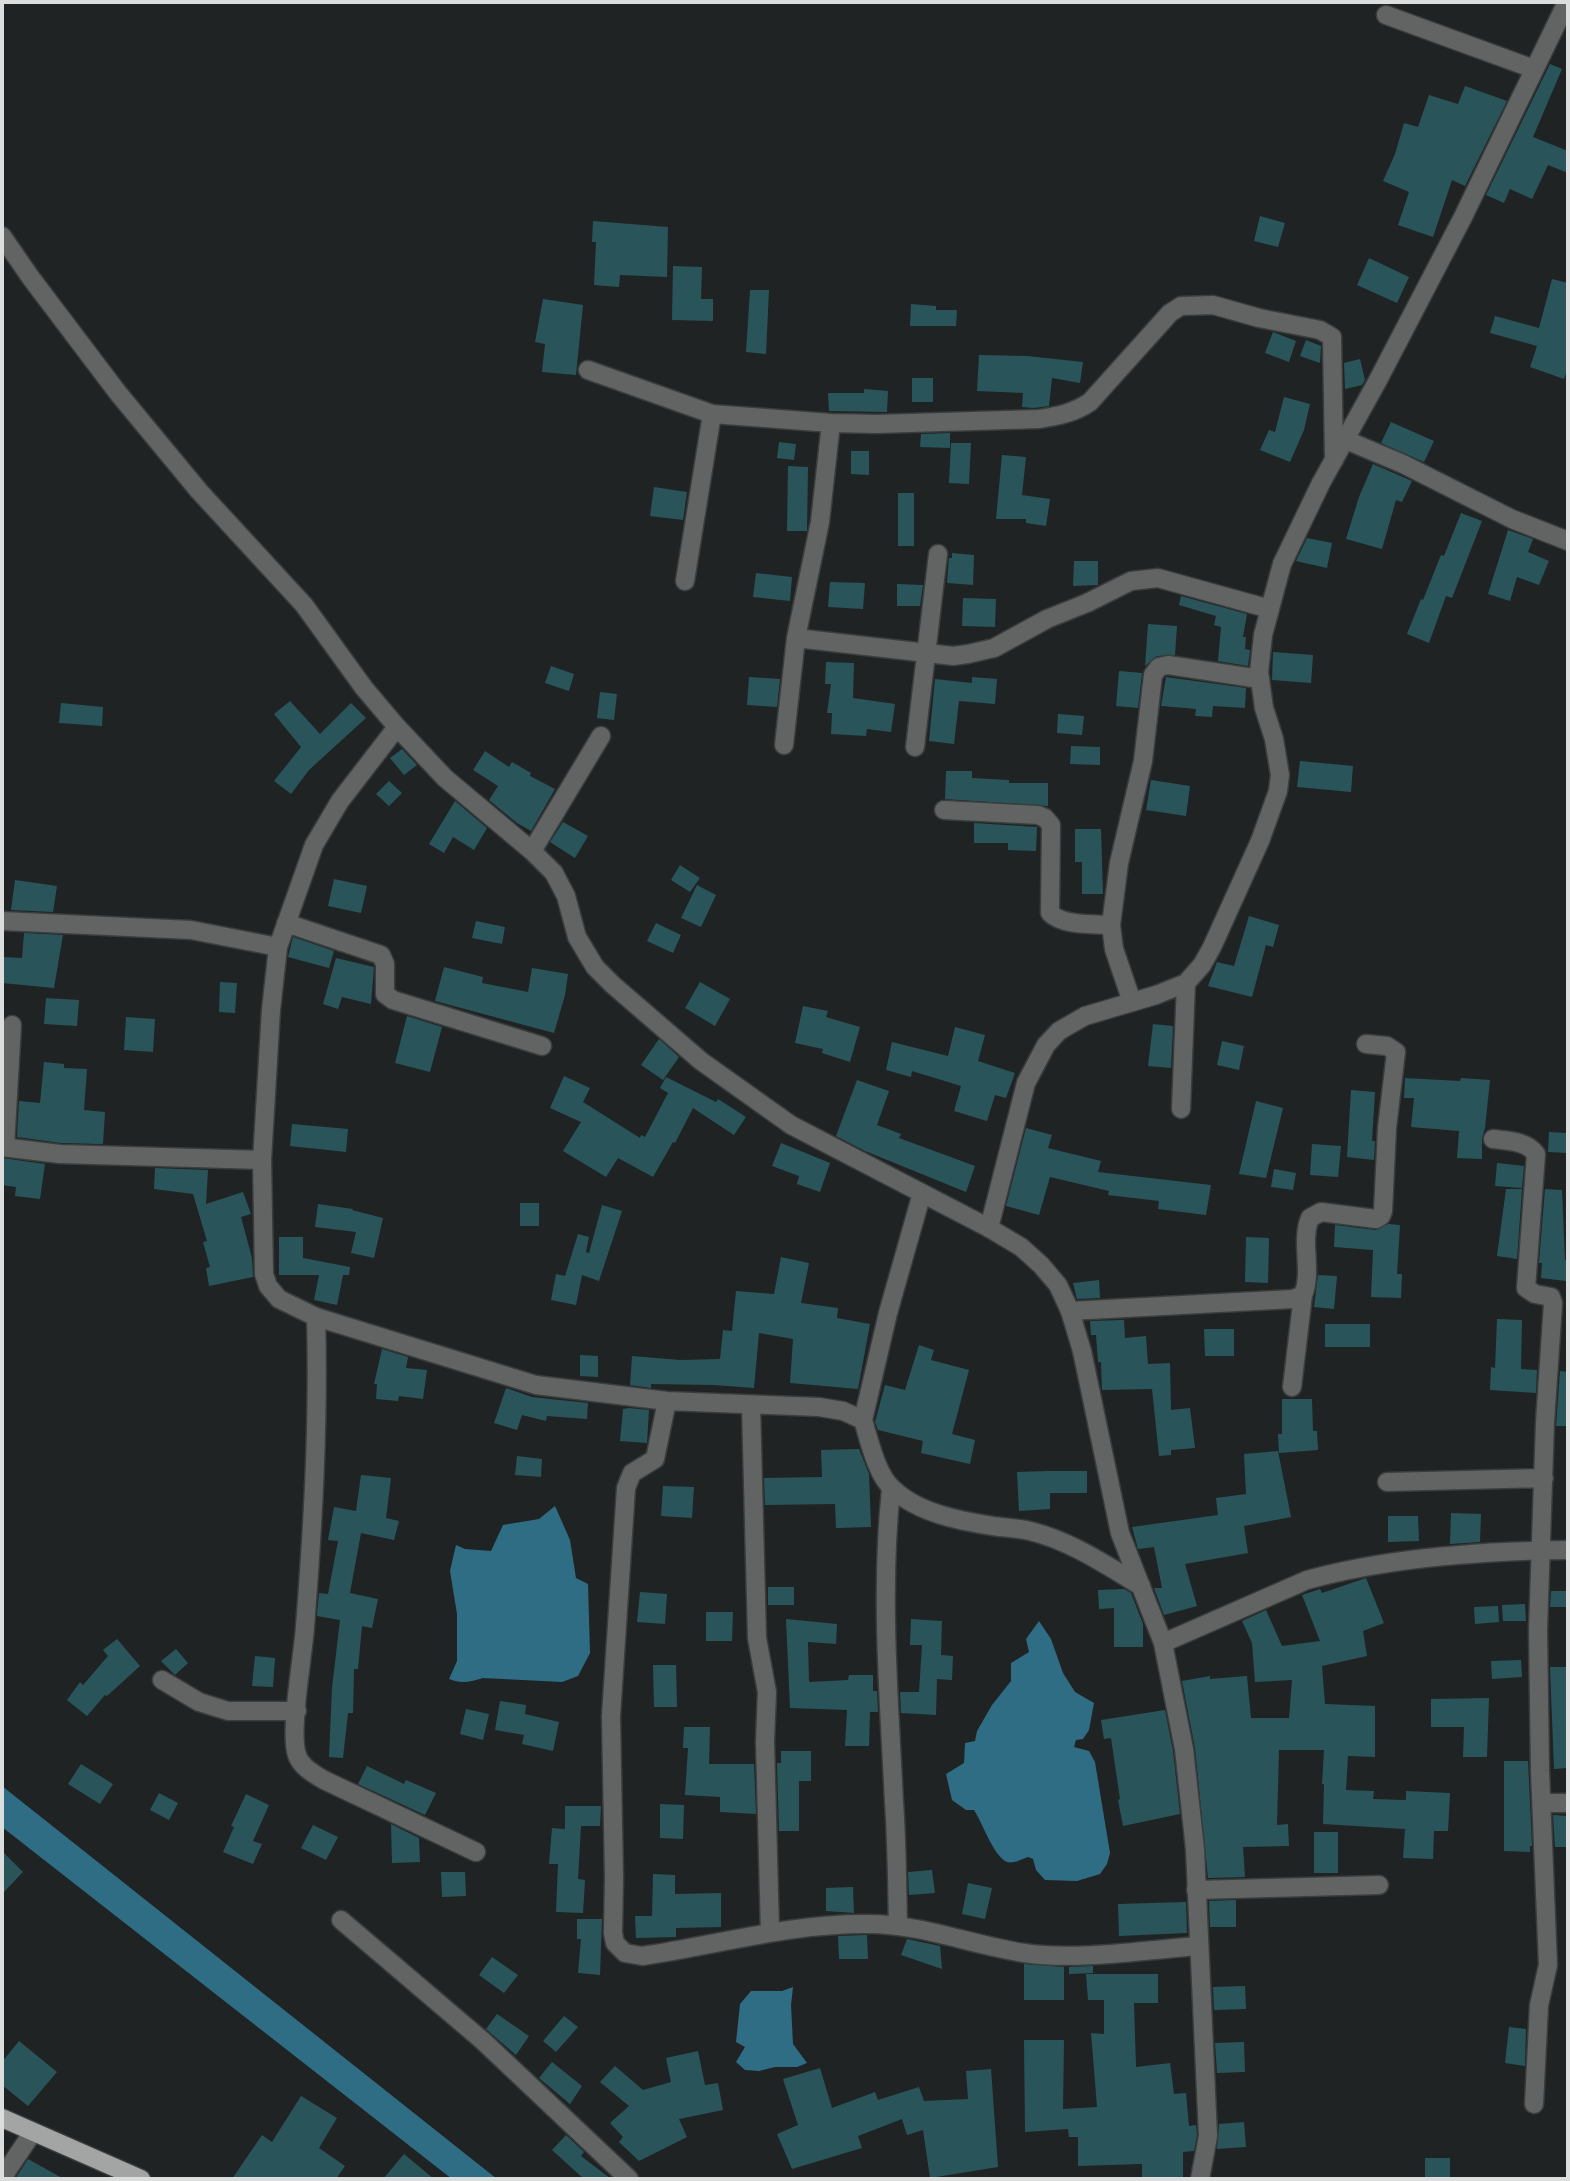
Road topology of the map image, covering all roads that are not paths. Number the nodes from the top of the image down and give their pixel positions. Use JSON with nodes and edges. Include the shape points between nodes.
{"nodes":[{"id":1,"x":1567,"y":2,"type":"edge"},
{"id":2,"x":1386,"y":15,"type":"dead end"},
{"id":3,"x":1534,"y":69,"type":"junction"},
{"id":4,"x":2,"y":236,"type":"edge"},
{"id":5,"x":588,"y":370,"type":"dead end"},
{"id":6,"x":712,"y":414,"type":"junction"},
{"id":7,"x":831,"y":423,"type":"junction"},
{"id":8,"x":1346,"y":440,"type":"junction"},
{"id":9,"x":1335,"y":460,"type":"junction"},
{"id":10,"x":1568,"y":541,"type":"edge"},
{"id":11,"x":938,"y":554,"type":"dead end"},
{"id":12,"x":685,"y":581,"type":"dead end"},
{"id":13,"x":1270,"y":609,"type":"junction"},
{"id":14,"x":796,"y":638,"type":"junction"},
{"id":15,"x":927,"y":652,"type":"junction"},
{"id":16,"x":1260,"y":678,"type":"junction"},
{"id":17,"x":397,"y":727,"type":"junction"},
{"id":18,"x":601,"y":736,"type":"dead end"},
{"id":19,"x":784,"y":745,"type":"dead end"},
{"id":20,"x":915,"y":747,"type":"dead end"},
{"id":21,"x":944,"y":810,"type":"dead end"},
{"id":22,"x":532,"y":851,"type":"junction"},
{"id":23,"x":2,"y":921,"type":"edge"},
{"id":24,"x":286,"y":923,"type":"junction"},
{"id":25,"x":1111,"y":925,"type":"junction"},
{"id":26,"x":278,"y":947,"type":"junction"},
{"id":27,"x":1186,"y":983,"type":"junction"},
{"id":28,"x":1132,"y":1002,"type":"junction"},
{"id":29,"x":12,"y":1025,"type":"dead end"},
{"id":30,"x":1366,"y":1044,"type":"dead end"},
{"id":31,"x":542,"y":1046,"type":"dead end"},
{"id":32,"x":1181,"y":1109,"type":"dead end"},
{"id":33,"x":1493,"y":1139,"type":"dead end"},
{"id":34,"x":3,"y":1147,"type":"edge"},
{"id":35,"x":262,"y":1160,"type":"junction"},
{"id":36,"x":922,"y":1193,"type":"junction"},
{"id":37,"x":989,"y":1228,"type":"junction"},
{"id":38,"x":1303,"y":1295,"type":"junction"},
{"id":39,"x":1070,"y":1311,"type":"junction"},
{"id":40,"x":316,"y":1317,"type":"junction"},
{"id":41,"x":1292,"y":1387,"type":"dead end"},
{"id":42,"x":667,"y":1401,"type":"junction"},
{"id":43,"x":751,"y":1405,"type":"junction"},
{"id":44,"x":863,"y":1420,"type":"junction"},
{"id":45,"x":1544,"y":1479,"type":"junction"},
{"id":46,"x":1387,"y":1482,"type":"dead end"},
{"id":47,"x":891,"y":1489,"type":"junction"},
{"id":48,"x":1542,"y":1550,"type":"junction"},
{"id":49,"x":1568,"y":1550,"type":"edge"},
{"id":50,"x":1141,"y":1586,"type":"junction"},
{"id":51,"x":1163,"y":1643,"type":"junction"},
{"id":52,"x":162,"y":1680,"type":"dead end"},
{"id":53,"x":297,"y":1711,"type":"junction"},
{"id":54,"x":1542,"y":1803,"type":"junction"},
{"id":55,"x":1568,"y":1804,"type":"edge"},
{"id":56,"x":476,"y":1852,"type":"dead end"},
{"id":57,"x":1379,"y":1885,"type":"dead end"},
{"id":58,"x":1196,"y":1890,"type":"junction"},
{"id":59,"x":341,"y":1920,"type":"dead end"},
{"id":60,"x":898,"y":1925,"type":"junction"},
{"id":61,"x":770,"y":1933,"type":"junction"},
{"id":62,"x":1199,"y":1946,"type":"junction"},
{"id":63,"x":1534,"y":2104,"type":"dead end"},
{"id":64,"x":2,"y":2118,"type":"edge"},
{"id":65,"x":33,"y":2132,"type":"junction"},
{"id":66,"x":2,"y":2178,"type":"edge"},
{"id":67,"x":141,"y":2179,"type":"edge"},
{"id":68,"x":629,"y":2179,"type":"edge"},
{"id":69,"x":1200,"y":2179,"type":"edge"}],
"edges":[{"from":1,"to":3,"type":"street"},
{"from":2,"to":3,"type":"street"},
{"from":3,"to":8,"type":"street","via":[[1463,217]]},
{"from":4,"to":17,"type":"street","via":[[118,393],[199,491],[304,605]]},
{"from":5,"to":6,"type":"street"},
{"from":6,"to":7,"type":"street"},
{"from":6,"to":12,"type":"street"},
{"from":7,"to":9,"type":"street","via":[[1061,416],[1090,402],[1170,313],[1181,306],[1201,304],[1320,330],[1332,337]]},
{"from":7,"to":14,"type":"street","via":[[820,522]]},
{"from":8,"to":9,"type":"street"},
{"from":8,"to":10,"type":"street"},
{"from":9,"to":13,"type":"street","via":[[1296,531]]},
{"from":11,"to":15,"type":"street"},
{"from":13,"to":15,"type":"street","via":[[1158,579],[1140,579],[1047,619],[994,648],[953,656]]},
{"from":13,"to":16,"type":"street"},
{"from":14,"to":15,"type":"street"},
{"from":14,"to":19,"type":"street"},
{"from":15,"to":20,"type":"street"},
{"from":16,"to":25,"type":"street","via":[[1168,665],[1156,670]]},
{"from":16,"to":27,"type":"street","via":[[1280,775],[1278,791],[1212,947]]},
{"from":17,"to":22,"type":"street","via":[[445,778]]},
{"from":17,"to":24,"type":"street","via":[[340,801],[314,845]]},
{"from":18,"to":22,"type":"street"},
{"from":21,"to":25,"type":"street","via":[[1045,818],[1051,825],[1050,913],[1064,921]]},
{"from":22,"to":36,"type":"street","via":[[554,873],[566,896],[577,937],[595,967],[630,1001],[791,1125]]},
{"from":23,"to":26,"type":"street","via":[[191,930]]},
{"from":24,"to":26,"type":"street"},
{"from":24,"to":31,"type":"street","via":[[381,955],[385,994],[393,1000]]},
{"from":25,"to":28,"type":"street"},
{"from":26,"to":35,"type":"street"},
{"from":27,"to":28,"type":"street"},
{"from":27,"to":32,"type":"street"},
{"from":28,"to":37,"type":"street","via":[[1085,1016],[1059,1031],[1036,1060]]},
{"from":29,"to":34,"type":"street"},
{"from":30,"to":38,"type":"street","via":[[1396,1052],[1383,1211],[1376,1219],[1321,1212],[1310,1218]]},
{"from":33,"to":45,"type":"street","via":[[1525,1144],[1536,1154],[1526,1288],[1551,1297],[1553,1303]]},
{"from":34,"to":35,"type":"street","via":[[60,1154]]},
{"from":35,"to":40,"type":"street","via":[[268,1286],[279,1299]]},
{"from":36,"to":37,"type":"street"},
{"from":36,"to":44,"type":"street","via":[[887,1313]]},
{"from":37,"to":39,"type":"street","via":[[1041,1265],[1058,1285]]},
{"from":38,"to":39,"type":"street"},
{"from":38,"to":41,"type":"street"},
{"from":39,"to":50,"type":"street","via":[[1120,1533]]},
{"from":40,"to":42,"type":"street","via":[[536,1384]]},
{"from":40,"to":53,"type":"street","via":[[315,1471]]},
{"from":42,"to":43,"type":"street"},
{"from":42,"to":61,"type":"street","via":[[655,1459],[632,1473],[626,1488],[611,1716],[613,1933],[625,1953],[642,1956]]},
{"from":43,"to":44,"type":"street","via":[[819,1407]]},
{"from":43,"to":61,"type":"street","via":[[757,1638],[767,1692]]},
{"from":44,"to":47,"type":"street"},
{"from":45,"to":46,"type":"street"},
{"from":45,"to":48,"type":"street"},
{"from":47,"to":50,"type":"street","via":[[957,1520],[1053,1538]]},
{"from":47,"to":60,"type":"street","via":[[884,1610]]},
{"from":48,"to":49,"type":"street"},
{"from":48,"to":51,"type":"street","via":[[1450,1556],[1328,1574]]},
{"from":48,"to":54,"type":"street","via":[[1538,1630]]},
{"from":50,"to":51,"type":"street"},
{"from":51,"to":58,"type":"street","via":[[1185,1749]]},
{"from":52,"to":53,"type":"street","via":[[220,1709]]},
{"from":53,"to":56,"type":"street","via":[[296,1754],[302,1764],[324,1780]]},
{"from":54,"to":55,"type":"street"},
{"from":54,"to":63,"type":"street","via":[[1548,1965],[1539,2005]]},
{"from":57,"to":58,"type":"street"},
{"from":58,"to":62,"type":"street"},
{"from":59,"to":68,"type":"street","via":[[483,2041]]},
{"from":60,"to":61,"type":"street","via":[[836,1924]]},
{"from":60,"to":62,"type":"street","via":[[1044,1956]]},
{"from":62,"to":69,"type":"street","via":[[1208,2136]]},
{"from":64,"to":65,"type":"main road"},
{"from":65,"to":66,"type":"street"},
{"from":65,"to":67,"type":"main road"}]}
